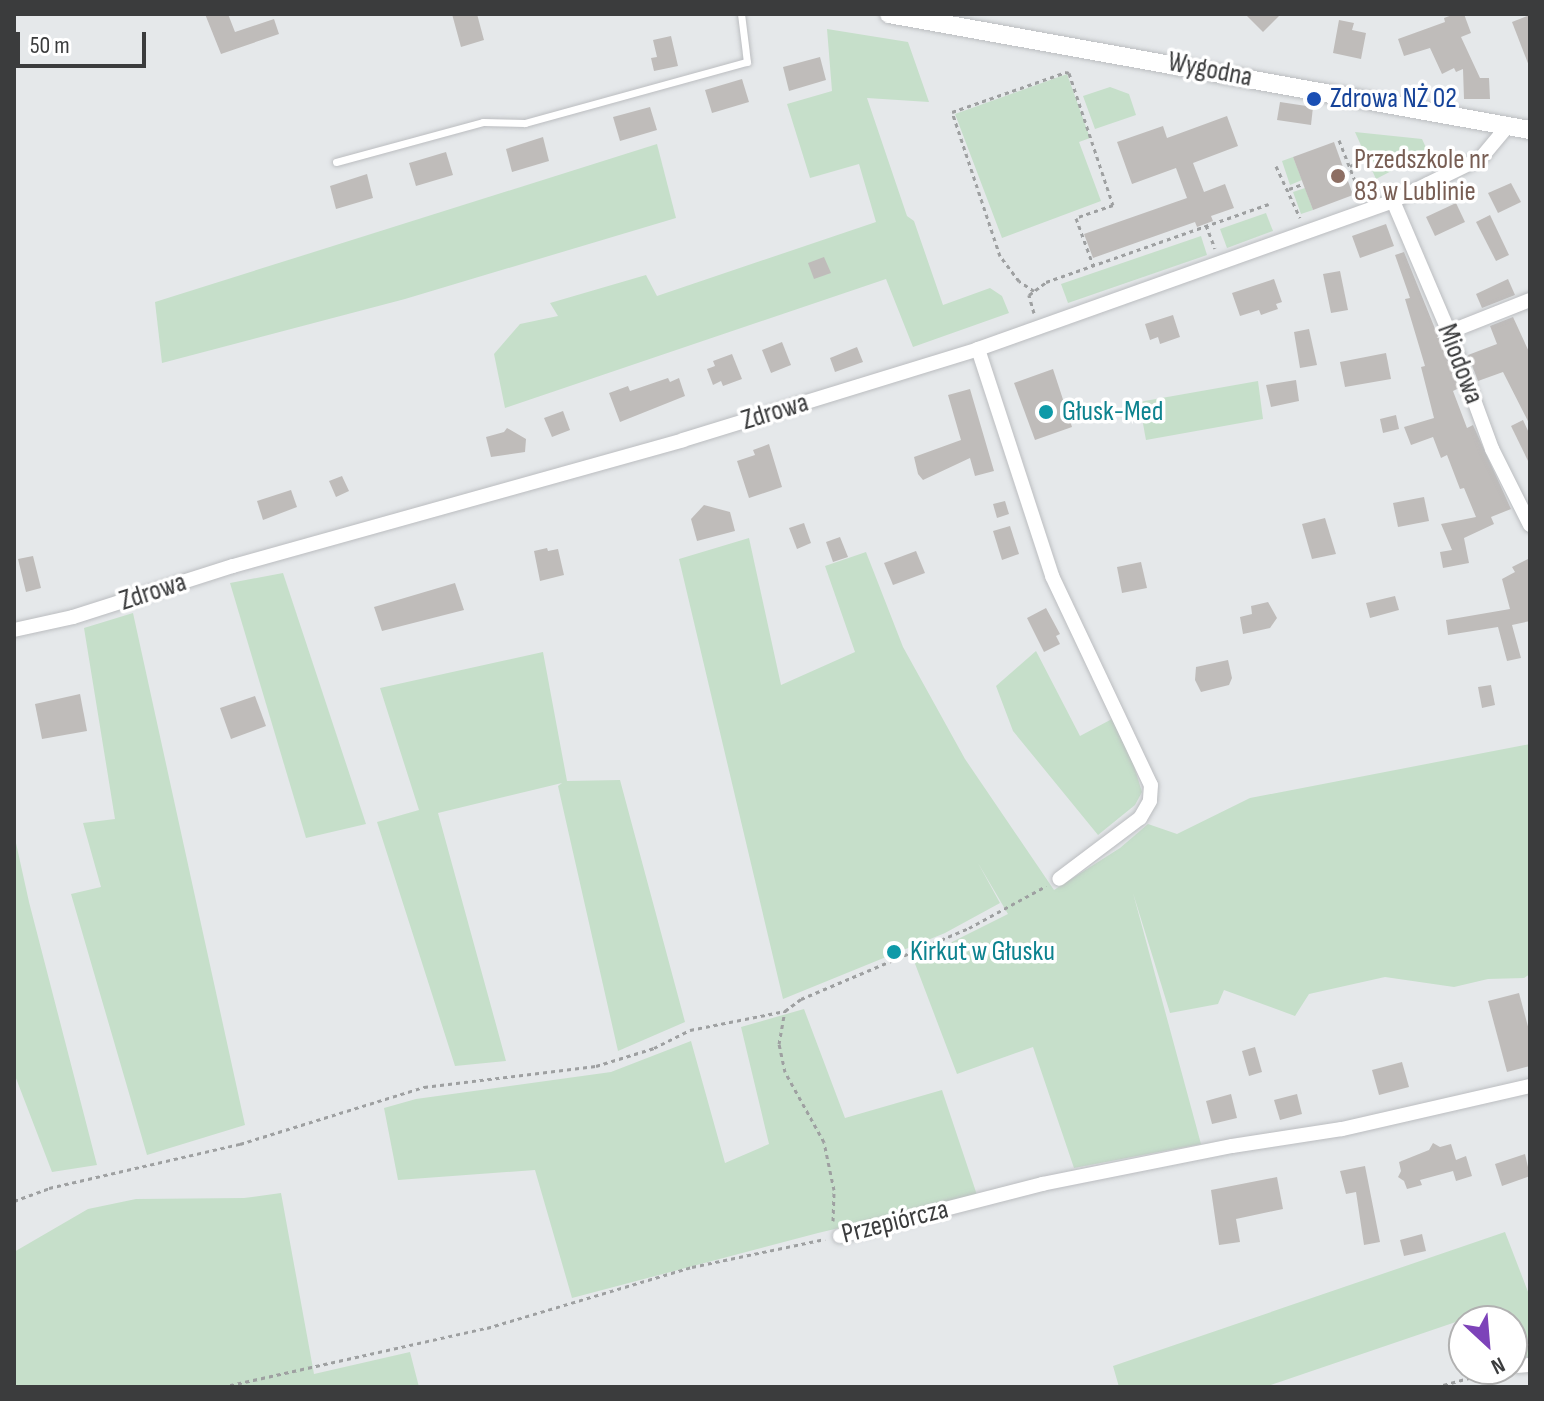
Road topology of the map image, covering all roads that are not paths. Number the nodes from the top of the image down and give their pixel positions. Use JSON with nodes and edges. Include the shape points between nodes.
{"nodes":[{"id":1,"x":741,"y":14,"type":"edge"},
{"id":2,"x":889,"y":14,"type":"edge"},
{"id":3,"x":1507,"y":127,"type":"junction"},
{"id":4,"x":1530,"y":130,"type":"edge"},
{"id":5,"x":336,"y":162,"type":"dead end"},
{"id":6,"x":1393,"y":201,"type":"junction"},
{"id":7,"x":1530,"y":300,"type":"edge"},
{"id":8,"x":1449,"y":332,"type":"junction"},
{"id":9,"x":978,"y":349,"type":"junction"},
{"id":10,"x":1530,"y":525,"type":"edge"},
{"id":11,"x":14,"y":630,"type":"edge"},
{"id":12,"x":1059,"y":879,"type":"road end"},
{"id":13,"x":1530,"y":1086,"type":"edge"},
{"id":14,"x":840,"y":1236,"type":"road end"}],
"edges":[{"from":1,"to":5,"type":"lane","via":[[747,62],[525,123],[483,122]]},
{"from":2,"to":3,"type":"street","name":"Wygodna"},
{"from":3,"to":4,"type":"street","name":"Wygodna"},
{"from":3,"to":6,"type":"street","name":"Zdrowa","via":[[1481,158]]},
{"from":6,"to":8,"type":"street","name":"Miodowa"},
{"from":6,"to":9,"type":"street","name":"Zdrowa"},
{"from":7,"to":8,"type":"street"},
{"from":8,"to":10,"type":"street","name":"Miodowa","via":[[1492,449]]},
{"from":9,"to":11,"type":"street","name":"Zdrowa","via":[[683,440]]},
{"from":9,"to":12,"type":"street","via":[[1052,576],[1151,785],[1150,801],[1140,818]]},
{"from":13,"to":14,"type":"street","name":"Przepiórcza","via":[[1342,1129],[1042,1184]]}]}
